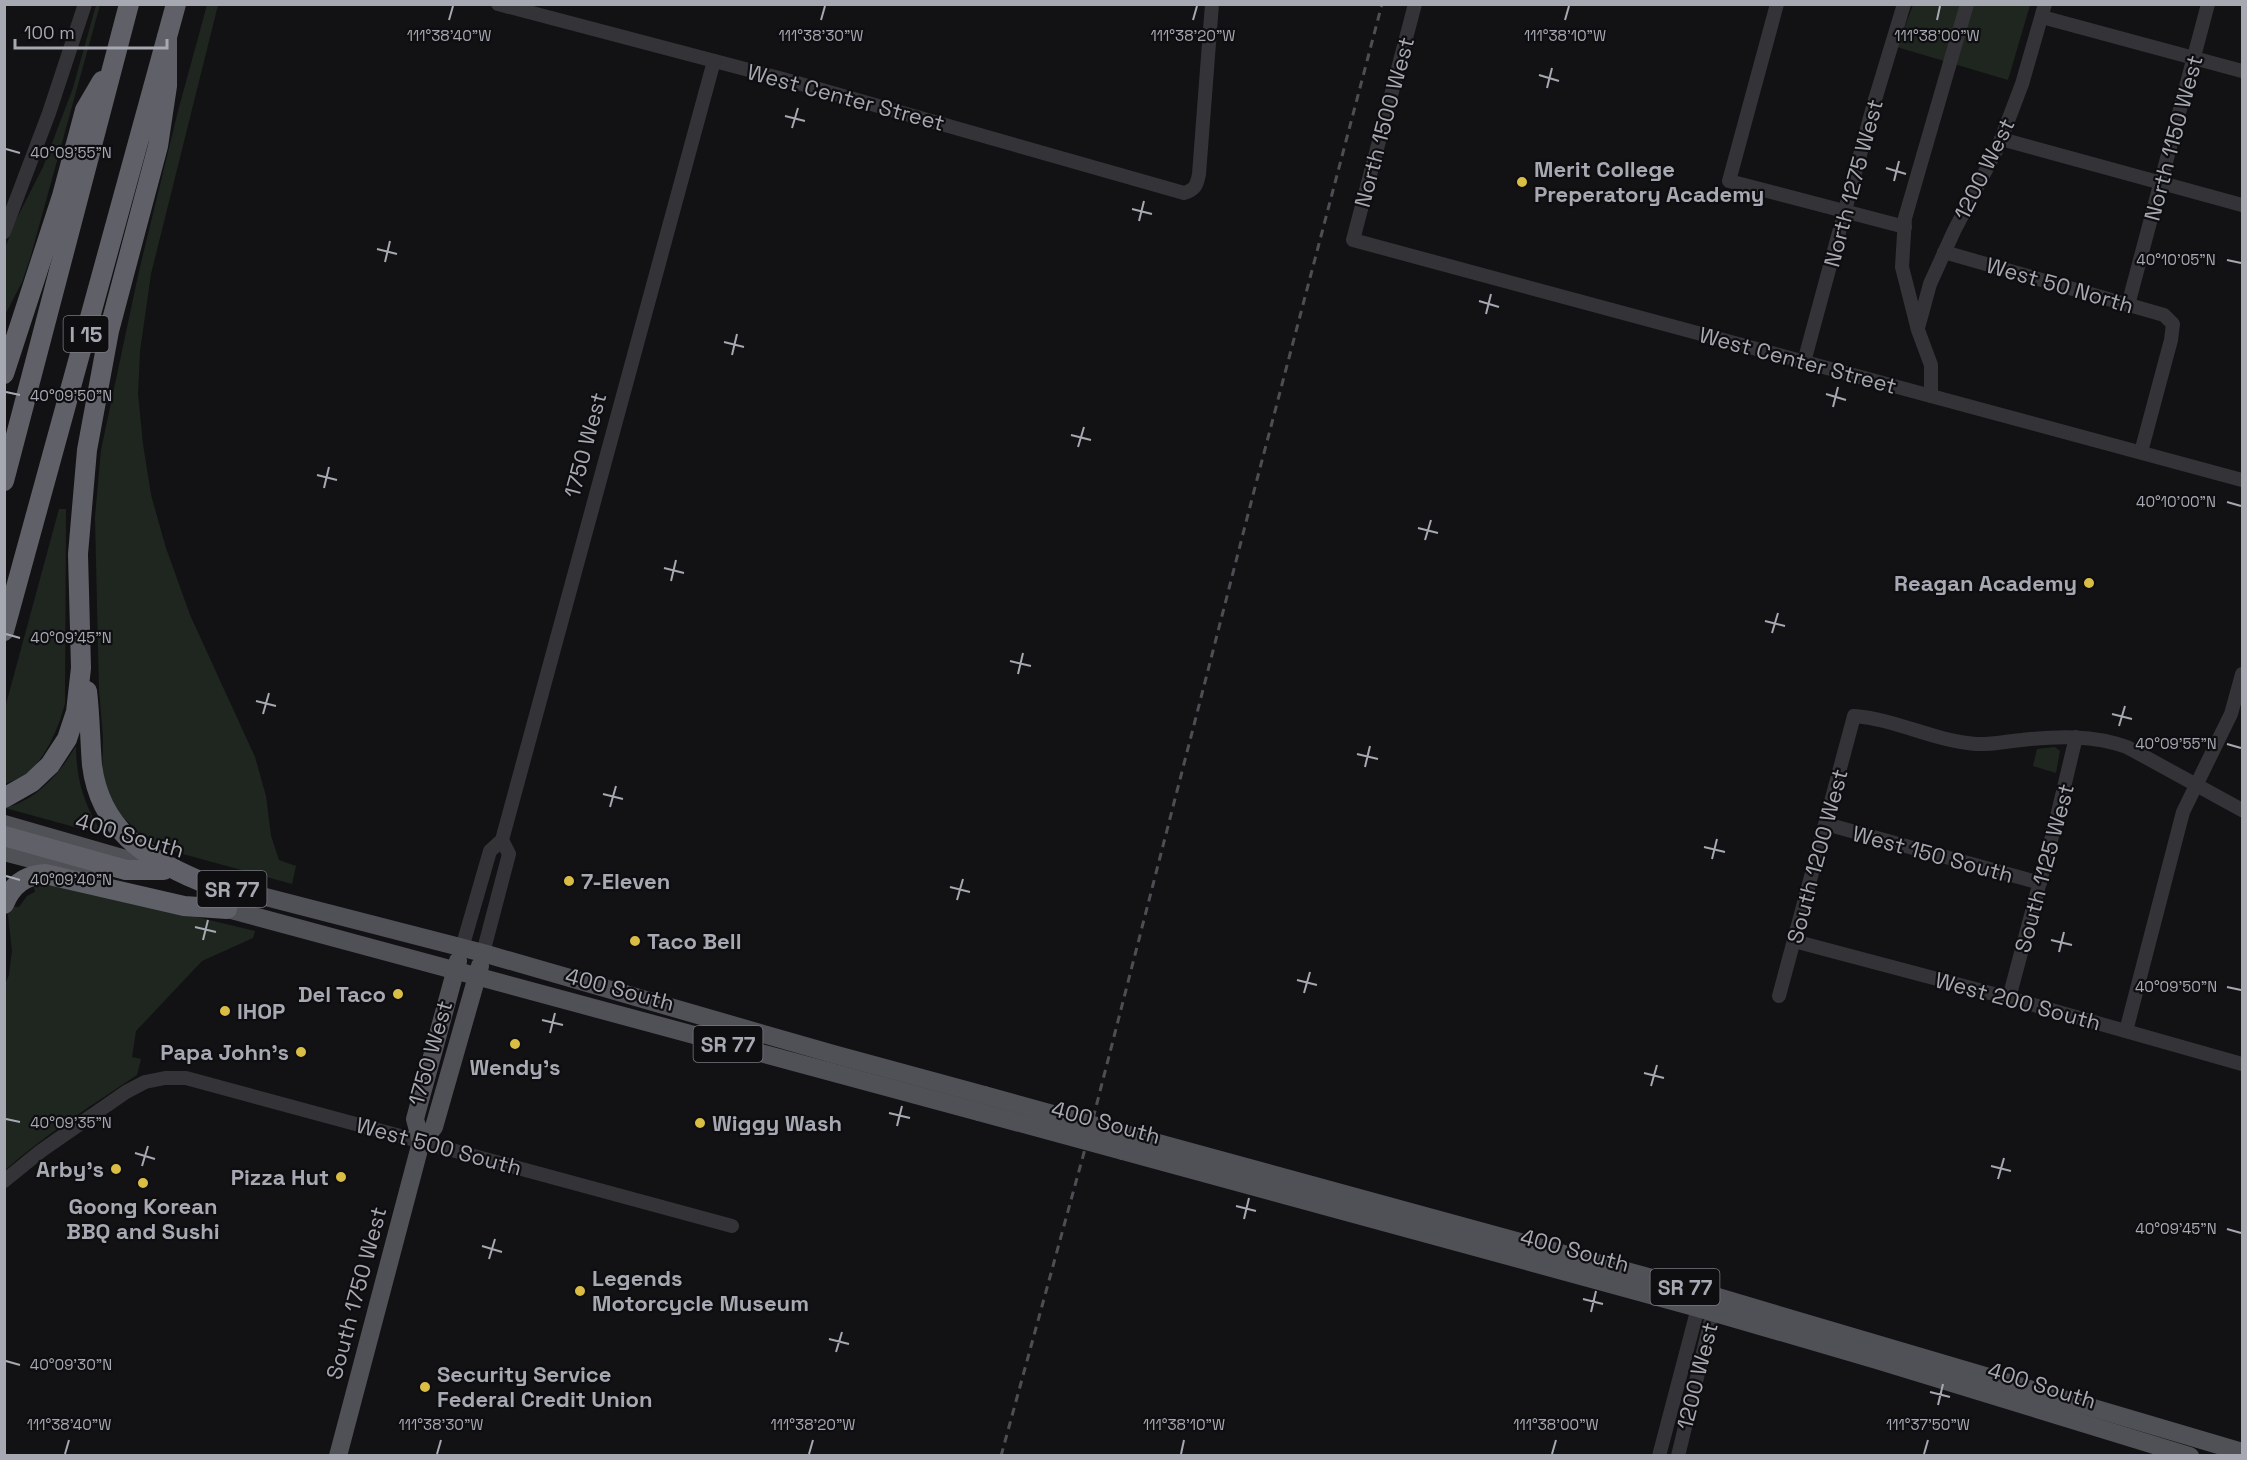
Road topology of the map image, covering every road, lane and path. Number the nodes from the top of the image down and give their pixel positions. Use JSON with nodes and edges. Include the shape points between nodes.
{"nodes":[{"id":1,"x":85,"y":4,"type":"edge"},
{"id":2,"x":129,"y":4,"type":"edge"},
{"id":3,"x":176,"y":4,"type":"edge"},
{"id":4,"x":498,"y":4,"type":"edge"},
{"id":5,"x":1212,"y":4,"type":"edge"},
{"id":6,"x":1415,"y":4,"type":"edge"},
{"id":7,"x":1777,"y":4,"type":"edge"},
{"id":8,"x":1904,"y":4,"type":"edge"},
{"id":9,"x":1967,"y":4,"type":"edge"},
{"id":10,"x":2208,"y":4,"type":"edge"},
{"id":11,"x":2043,"y":11,"type":"edge"},
{"id":12,"x":167,"y":37,"type":"junction"},
{"id":13,"x":2194,"y":58,"type":"junction"},
{"id":14,"x":714,"y":61,"type":"junction"},
{"id":15,"x":113,"y":63,"type":"junction"},
{"id":16,"x":2242,"y":71,"type":"edge"},
{"id":17,"x":2001,"y":139,"type":"junction"},
{"id":18,"x":2161,"y":183,"type":"junction"},
{"id":19,"x":2242,"y":205,"type":"edge"},
{"id":20,"x":1844,"y":212,"type":"junction"},
{"id":21,"x":1905,"y":227,"type":"junction"},
{"id":22,"x":4,"y":232,"type":"edge"},
{"id":23,"x":1353,"y":240,"type":"joint"},
{"id":24,"x":1944,"y":252,"type":"junction"},
{"id":25,"x":2128,"y":305,"type":"junction"},
{"id":26,"x":1918,"y":330,"type":"junction"},
{"id":27,"x":1804,"y":362,"type":"junction"},
{"id":28,"x":4,"y":374,"type":"edge"},
{"id":29,"x":1931,"y":396,"type":"junction"},
{"id":30,"x":2141,"y":452,"type":"junction"},
{"id":31,"x":2242,"y":480,"type":"edge"},
{"id":32,"x":4,"y":482,"type":"edge"},
{"id":33,"x":4,"y":631,"type":"edge"},
{"id":34,"x":81,"y":668,"type":"junction"},
{"id":35,"x":2242,"y":674,"type":"edge"},
{"id":36,"x":2076,"y":737,"type":"junction"},
{"id":37,"x":2195,"y":784,"type":"junction"},
{"id":38,"x":4,"y":798,"type":"edge"},
{"id":39,"x":2242,"y":810,"type":"edge"},
{"id":40,"x":4,"y":824,"type":"edge"},
{"id":41,"x":1826,"y":824,"type":"junction"},
{"id":42,"x":4,"y":836,"type":"edge"},
{"id":43,"x":502,"y":840,"type":"junction"},
{"id":44,"x":4,"y":852,"type":"edge"},
{"id":45,"x":164,"y":870,"type":"junction"},
{"id":46,"x":200,"y":881,"type":"junction"},
{"id":47,"x":2040,"y":883,"type":"junction"},
{"id":48,"x":4,"y":904,"type":"edge"},
{"id":49,"x":226,"y":909,"type":"junction"},
{"id":50,"x":1794,"y":941,"type":"junction"},
{"id":51,"x":462,"y":948,"type":"junction"},
{"id":52,"x":483,"y":953,"type":"junction"},
{"id":53,"x":455,"y":970,"type":"junction"},
{"id":54,"x":477,"y":976,"type":"junction"},
{"id":55,"x":1779,"y":996,"type":"dead end"},
{"id":56,"x":2009,"y":998,"type":"junction"},
{"id":57,"x":2126,"y":1031,"type":"junction"},
{"id":58,"x":2242,"y":1064,"type":"edge"},
{"id":59,"x":982,"y":1104,"type":"junction"},
{"id":60,"x":421,"y":1142,"type":"junction"},
{"id":61,"x":4,"y":1181,"type":"edge"},
{"id":62,"x":732,"y":1226,"type":"dead end"},
{"id":63,"x":1707,"y":1302,"type":"junction"},
{"id":64,"x":2242,"y":1452,"type":"edge"},
{"id":65,"x":338,"y":1455,"type":"edge"},
{"id":66,"x":1659,"y":1455,"type":"edge"},
{"id":67,"x":1678,"y":1455,"type":"edge"},
{"id":68,"x":2190,"y":1455,"type":"edge"}],
"edges":[{"from":1,"to":22,"type":"street"},
{"from":2,"to":15,"type":"highway","number":"I 15"},
{"from":3,"to":12,"type":"highway","number":"I 15"},
{"from":4,"to":14,"type":"street","name":"West Center Street"},
{"from":5,"to":14,"type":"street","name":"West Center Street","via":[[1199,174],[1197,184],[1184,193]]},
{"from":6,"to":23,"type":"street","name":"North 1500 West"},
{"from":7,"to":20,"type":"street","via":[[1729,181]]},
{"from":8,"to":20,"type":"street","name":"North 1275 West"},
{"from":9,"to":21,"type":"street"},
{"from":10,"to":13,"type":"street","name":"North 1150 West"},
{"from":11,"to":13,"type":"street"},
{"from":11,"to":17,"type":"street","name":"1200 West"},
{"from":12,"to":33,"type":"highway","number":"I 15"},
{"from":12,"to":34,"type":"highway","via":[[167,86],[158,146],[109,331],[87,450],[78,554]]},
{"from":13,"to":16,"type":"street"},
{"from":13,"to":18,"type":"street","name":"North 1150 West"},
{"from":14,"to":43,"type":"street","name":"1750 West"},
{"from":15,"to":28,"type":"highway","via":[[84,110],[62,196]]},
{"from":15,"to":32,"type":"highway","number":"I 15"},
{"from":17,"to":18,"type":"street"},
{"from":17,"to":24,"type":"street","name":"1200 West"},
{"from":18,"to":19,"type":"street"},
{"from":18,"to":25,"type":"street","name":"North 1150 West"},
{"from":20,"to":21,"type":"street"},
{"from":20,"to":27,"type":"street","name":"North 1275 West"},
{"from":21,"to":26,"type":"street","via":[[1902,267]]},
{"from":23,"to":27,"type":"street","name":"West Center Street"},
{"from":24,"to":25,"type":"street","name":"West 50 North"},
{"from":24,"to":26,"type":"street","name":"1200 West","via":[[1930,284]]},
{"from":25,"to":30,"type":"street","name":"West 50 North","via":[[2164,315],[2173,324]]},
{"from":26,"to":29,"type":"street","via":[[1931,365]]},
{"from":27,"to":29,"type":"street","name":"West Center Street"},
{"from":29,"to":30,"type":"street","name":"West Center Street"},
{"from":30,"to":31,"type":"street","name":"West Center Street"},
{"from":34,"to":38,"type":"highway","via":[[76,712],[63,747],[32,782]]},
{"from":34,"to":46,"type":"highway","via":[[89,703],[94,777],[111,820],[146,853]]},
{"from":35,"to":37,"type":"street","via":[[2231,714]]},
{"from":36,"to":37,"type":"street","via":[[2127,747]]},
{"from":36,"to":41,"type":"street","name":"South 1200 West","via":[[1977,744],[1854,716]]},
{"from":36,"to":47,"type":"street","name":"South 1125 West"},
{"from":37,"to":39,"type":"street"},
{"from":37,"to":57,"type":"street","via":[[2183,812]]},
{"from":40,"to":45,"type":"main road","name":"400 South","number":"SR 77"},
{"from":41,"to":47,"type":"street","name":"West 150 South"},
{"from":41,"to":50,"type":"street","name":"South 1200 West"},
{"from":42,"to":45,"type":"highway","via":[[126,870]]},
{"from":43,"to":51,"type":"street","name":"1750 West","via":[[490,851]]},
{"from":43,"to":52,"type":"street","name":"1750 West","via":[[509,854]]},
{"from":44,"to":49,"type":"main road","name":"400 South","number":"SR 77"},
{"from":45,"to":46,"type":"main road","name":"400 South","number":"SR 77"},
{"from":46,"to":51,"type":"main road","name":"400 South","number":"SR 77"},
{"from":47,"to":56,"type":"street","name":"South 1125 West"},
{"from":48,"to":49,"type":"highway","via":[[20,881],[45,874],[184,906]]},
{"from":49,"to":53,"type":"main road","name":"400 South","number":"SR 77"},
{"from":50,"to":55,"type":"street","name":"South 1200 West"},
{"from":50,"to":56,"type":"street","name":"West 200 South"},
{"from":51,"to":52,"type":"main road","name":"400 South","number":"SR 77"},
{"from":51,"to":53,"type":"main road","name":"1750 West"},
{"from":52,"to":54,"type":"main road","name":"1750 West"},
{"from":52,"to":59,"type":"main road","name":"400 South","number":"SR 77"},
{"from":53,"to":54,"type":"main road","name":"400 South","number":"SR 77"},
{"from":53,"to":60,"type":"main road","name":"1750 West","via":[[415,1119]]},
{"from":54,"to":59,"type":"main road","name":"400 South","number":"SR 77"},
{"from":54,"to":60,"type":"main road","name":"1750 West","via":[[434,1127]]},
{"from":56,"to":57,"type":"street","name":"West 200 South"},
{"from":57,"to":58,"type":"street","name":"West 200 South"},
{"from":59,"to":63,"type":"main road","name":"400 South","number":"SR 77","bridge":true},
{"from":60,"to":61,"type":"street","name":"West 500 South","via":[[186,1078],[165,1078],[126,1092]]},
{"from":60,"to":62,"type":"street","name":"West 500 South"},
{"from":60,"to":65,"type":"main road","name":"South 1750 West"},
{"from":63,"to":64,"type":"main road","name":"400 South","number":"SR 77"},
{"from":63,"to":66,"type":"street","name":"1200 West"},
{"from":63,"to":67,"type":"street","name":"1200 West"},
{"from":63,"to":68,"type":"main road","name":"400 South","number":"SR 77","via":[[1884,1362]]}]}
